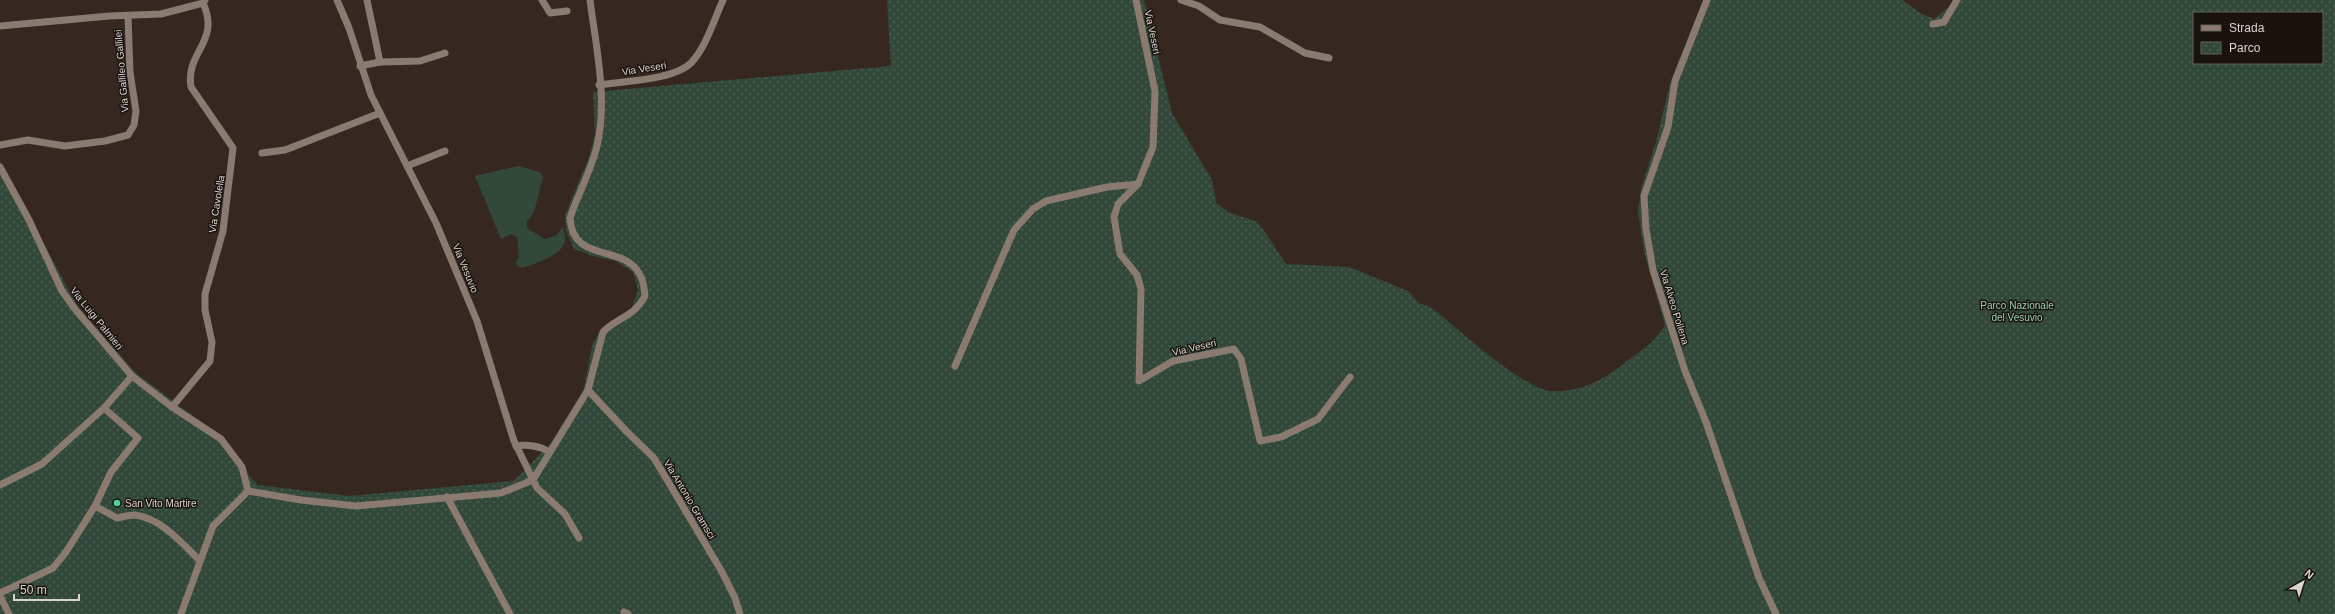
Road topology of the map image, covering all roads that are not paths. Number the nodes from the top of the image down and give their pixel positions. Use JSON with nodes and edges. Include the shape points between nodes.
{"nodes":[{"id":1,"x":337,"y":0,"type":"edge"},
{"id":2,"x":368,"y":0,"type":"edge"},
{"id":3,"x":542,"y":0,"type":"edge"},
{"id":4,"x":590,"y":0,"type":"edge"},
{"id":5,"x":723,"y":0,"type":"edge"},
{"id":6,"x":1136,"y":0,"type":"edge"},
{"id":7,"x":1182,"y":0,"type":"edge"},
{"id":8,"x":1707,"y":0,"type":"edge"},
{"id":9,"x":1957,"y":0,"type":"edge"},
{"id":10,"x":204,"y":2,"type":"edge"},
{"id":11,"x":567,"y":11,"type":"dead end"},
{"id":12,"x":128,"y":16,"type":"junction"},
{"id":13,"x":1933,"y":24,"type":"dead end"},
{"id":14,"x":0,"y":26,"type":"edge"},
{"id":15,"x":445,"y":53,"type":"dead end"},
{"id":16,"x":1329,"y":58,"type":"dead end"},
{"id":17,"x":380,"y":62,"type":"junction"},
{"id":18,"x":360,"y":66,"type":"junction"},
{"id":19,"x":599,"y":85,"type":"junction"},
{"id":20,"x":380,"y":113,"type":"junction"},
{"id":21,"x":0,"y":145,"type":"edge"},
{"id":22,"x":445,"y":151,"type":"dead end"},
{"id":23,"x":262,"y":153,"type":"dead end"},
{"id":24,"x":407,"y":166,"type":"junction"},
{"id":25,"x":0,"y":168,"type":"edge"},
{"id":26,"x":1138,"y":184,"type":"junction"},
{"id":27,"x":955,"y":366,"type":"dead end"},
{"id":28,"x":132,"y":376,"type":"junction"},
{"id":29,"x":1350,"y":377,"type":"dead end"},
{"id":30,"x":588,"y":390,"type":"junction"},
{"id":31,"x":172,"y":407,"type":"junction"},
{"id":32,"x":104,"y":408,"type":"junction"},
{"id":33,"x":516,"y":446,"type":"junction"},
{"id":34,"x":549,"y":452,"type":"junction"},
{"id":35,"x":533,"y":480,"type":"junction"},
{"id":36,"x":0,"y":485,"type":"edge"},
{"id":37,"x":248,"y":491,"type":"junction"},
{"id":38,"x":447,"y":498,"type":"junction"},
{"id":39,"x":95,"y":506,"type":"junction"},
{"id":40,"x":579,"y":538,"type":"dead end"},
{"id":41,"x":200,"y":561,"type":"junction"},
{"id":42,"x":0,"y":593,"type":"edge"},
{"id":43,"x":0,"y":596,"type":"edge"},
{"id":44,"x":9,"y":614,"type":"edge"},
{"id":45,"x":181,"y":614,"type":"edge"},
{"id":46,"x":510,"y":614,"type":"edge"},
{"id":47,"x":740,"y":614,"type":"edge"},
{"id":48,"x":1776,"y":614,"type":"edge"}],
"edges":[{"from":1,"to":18,"type":"street","name":"Via Vesuvio","via":[[349,28]]},
{"from":2,"to":17,"type":"street"},
{"from":3,"to":11,"type":"street","via":[[550,13]]},
{"from":4,"to":19,"type":"street","via":[[599,56]]},
{"from":5,"to":19,"type":"street","name":"Via Veseri","via":[[698,52],[684,68],[670,74]]},
{"from":6,"to":26,"type":"street","name":"Via Veseri","via":[[1155,91],[1153,147]]},
{"from":7,"to":16,"type":"street","via":[[1199,6],[1220,20],[1260,27],[1305,53]]},
{"from":8,"to":48,"type":"street","name":"Via Alveo Pollena","via":[[1675,81],[1668,127],[1644,196],[1646,229],[1653,270],[1685,371],[1706,422],[1759,578]]},
{"from":9,"to":13,"type":"street","via":[[1944,22]]},
{"from":10,"to":12,"type":"street","via":[[161,14]]},
{"from":10,"to":31,"type":"street","name":"Via Cavolella","via":[[210,20],[208,34],[189,77],[191,87],[233,148],[233,158],[223,231],[205,294],[205,310],[212,342],[210,361],[206,369],[195,378]]},
{"from":12,"to":14,"type":"street"},
{"from":12,"to":21,"type":"street","name":"Via Gallileo Gallilei","via":[[130,72],[136,111],[134,125],[128,135],[106,141],[65,146],[28,140]]},
{"from":15,"to":17,"type":"street","via":[[420,61]]},
{"from":17,"to":18,"type":"street"},
{"from":18,"to":20,"type":"street","name":"Via Vesuvio"},
{"from":19,"to":30,"type":"street","via":[[600,132],[597,148],[570,218],[571,230],[585,247],[615,256],[635,267],[643,280],[645,296],[636,310],[603,332]]},
{"from":20,"to":23,"type":"street","via":[[285,150]]},
{"from":20,"to":24,"type":"street","name":"Via Vesuvio"},
{"from":22,"to":24,"type":"street"},
{"from":24,"to":33,"type":"street","name":"Via Vesuvio","via":[[436,222],[477,321]]},
{"from":25,"to":28,"type":"street","name":"Via Luigi Palmieri","via":[[29,220],[62,291]]},
{"from":26,"to":27,"type":"street","via":[[1046,201],[1033,209],[1014,230]]},
{"from":26,"to":29,"type":"street","name":"Via Veseri","via":[[1118,204],[1114,217],[1120,254],[1137,275],[1141,289],[1139,381],[1173,361],[1234,349],[1240,359],[1260,441],[1282,437],[1318,419]]},
{"from":28,"to":31,"type":"street"},
{"from":28,"to":32,"type":"street"},
{"from":30,"to":34,"type":"street"},
{"from":30,"to":47,"type":"street","name":"Via Antonio Gramsci","via":[[654,458],[722,572],[736,598]]},
{"from":31,"to":37,"type":"street","via":[[221,439],[242,467]]},
{"from":32,"to":36,"type":"street","via":[[42,464]]},
{"from":32,"to":39,"type":"street","via":[[138,438],[111,472]]},
{"from":33,"to":34,"type":"street","via":[[524,444]]},
{"from":33,"to":35,"type":"street","name":"Via Vesuvio"},
{"from":34,"to":35,"type":"street"},
{"from":35,"to":38,"type":"street","via":[[501,493]]},
{"from":35,"to":40,"type":"street","name":"Via Vesuvio","via":[[544,497],[565,514]]},
{"from":37,"to":38,"type":"street","via":[[356,506]]},
{"from":37,"to":41,"type":"street","via":[[213,526]]},
{"from":38,"to":46,"type":"street"},
{"from":39,"to":41,"type":"street","via":[[117,518],[134,515],[151,520],[175,537]]},
{"from":39,"to":42,"type":"street","via":[[53,568]]},
{"from":41,"to":45,"type":"street"},
{"from":43,"to":44,"type":"street"}]}
